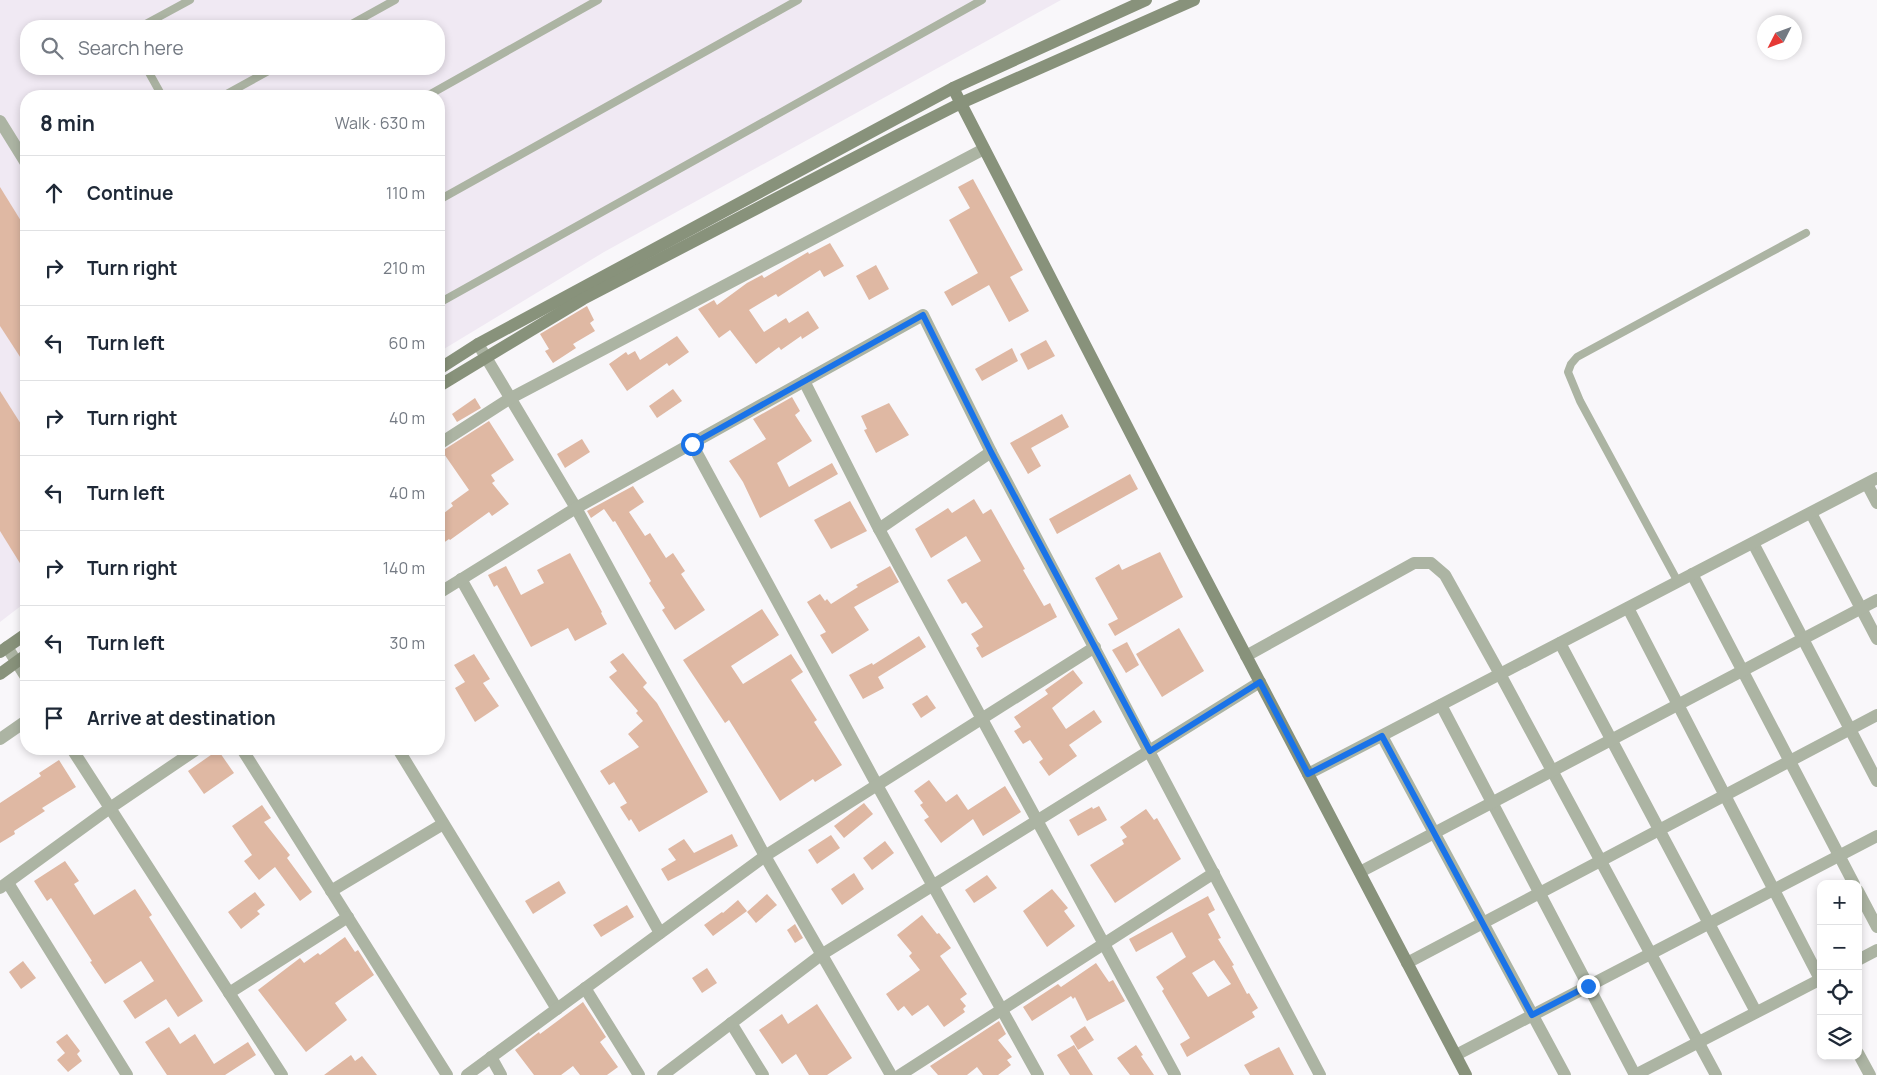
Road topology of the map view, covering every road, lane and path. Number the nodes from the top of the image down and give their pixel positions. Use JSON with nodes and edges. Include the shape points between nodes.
{"nodes":[{"id":1,"x":190,"y":0,"type":"edge"},
{"id":2,"x":395,"y":0,"type":"edge"},
{"id":3,"x":598,"y":0,"type":"edge"},
{"id":4,"x":798,"y":0,"type":"edge"},
{"id":5,"x":982,"y":0,"type":"edge"},
{"id":6,"x":1146,"y":0,"type":"edge"},
{"id":7,"x":1194,"y":0,"type":"edge"},
{"id":8,"x":153,"y":20,"type":"edge"},
{"id":9,"x":359,"y":20,"type":"edge"},
{"id":10,"x":150,"y":75,"type":"edge"},
{"id":11,"x":261,"y":75,"type":"edge"},
{"id":12,"x":952,"y":88,"type":"junction"},
{"id":13,"x":159,"y":90,"type":"edge"},
{"id":14,"x":234,"y":90,"type":"edge"},
{"id":15,"x":438,"y":90,"type":"edge"},
{"id":16,"x":961,"y":103,"type":"junction"},
{"id":17,"x":0,"y":121,"type":"edge"},
{"id":18,"x":984,"y":149,"type":"junction"},
{"id":19,"x":20,"y":153,"type":"edge"},
{"id":20,"x":445,"y":197,"type":"edge"},
{"id":21,"x":1806,"y":233,"type":"dead end"},
{"id":22,"x":445,"y":300,"type":"edge"},
{"id":23,"x":478,"y":344,"type":"junction"},
{"id":24,"x":486,"y":357,"type":"junction"},
{"id":25,"x":445,"y":365,"type":"edge"},
{"id":26,"x":804,"y":381,"type":"junction"},
{"id":27,"x":445,"y":382,"type":"edge"},
{"id":28,"x":510,"y":399,"type":"junction"},
{"id":29,"x":445,"y":440,"type":"edge"},
{"id":30,"x":692,"y":444,"type":"junction"},
{"id":31,"x":991,"y":452,"type":"junction"},
{"id":32,"x":1872,"y":481,"type":"edge"},
{"id":33,"x":1877,"y":503,"type":"edge"},
{"id":34,"x":576,"y":508,"type":"junction"},
{"id":35,"x":1811,"y":513,"type":"junction"},
{"id":36,"x":879,"y":529,"type":"junction"},
{"id":37,"x":1753,"y":542,"type":"junction"},
{"id":38,"x":1692,"y":574,"type":"junction"},
{"id":39,"x":461,"y":579,"type":"junction"},
{"id":40,"x":1678,"y":582,"type":"junction"},
{"id":41,"x":445,"y":589,"type":"edge"},
{"id":42,"x":1877,"y":600,"type":"edge"},
{"id":43,"x":1628,"y":608,"type":"junction"},
{"id":44,"x":1861,"y":608,"type":"junction"},
{"id":45,"x":20,"y":638,"type":"edge"},
{"id":46,"x":1803,"y":639,"type":"junction"},
{"id":47,"x":1877,"y":640,"type":"edge"},
{"id":48,"x":1560,"y":643,"type":"junction"},
{"id":49,"x":1094,"y":647,"type":"junction"},
{"id":50,"x":4,"y":649,"type":"edge"},
{"id":51,"x":1246,"y":656,"type":"junction"},
{"id":52,"x":20,"y":657,"type":"edge"},
{"id":53,"x":20,"y":659,"type":"edge"},
{"id":54,"x":1743,"y":671,"type":"junction"},
{"id":55,"x":0,"y":674,"type":"edge"},
{"id":56,"x":1500,"y":674,"type":"junction"},
{"id":57,"x":1260,"y":682,"type":"junction"},
{"id":58,"x":1441,"y":705,"type":"junction"},
{"id":59,"x":1678,"y":705,"type":"junction"},
{"id":60,"x":1877,"y":716,"type":"edge"},
{"id":61,"x":982,"y":719,"type":"junction"},
{"id":62,"x":20,"y":725,"type":"edge"},
{"id":63,"x":1850,"y":730,"type":"junction"},
{"id":64,"x":1382,"y":736,"type":"junction"},
{"id":65,"x":0,"y":740,"type":"edge"},
{"id":66,"x":1612,"y":740,"type":"junction"},
{"id":67,"x":1150,"y":751,"type":"junction"},
{"id":68,"x":76,"y":755,"type":"edge"},
{"id":69,"x":188,"y":755,"type":"edge"},
{"id":70,"x":246,"y":755,"type":"edge"},
{"id":71,"x":402,"y":755,"type":"edge"},
{"id":72,"x":1790,"y":761,"type":"junction"},
{"id":73,"x":1552,"y":771,"type":"junction"},
{"id":74,"x":1308,"y":774,"type":"junction"},
{"id":75,"x":1877,"y":781,"type":"edge"},
{"id":76,"x":877,"y":785,"type":"junction"},
{"id":77,"x":1725,"y":796,"type":"junction"},
{"id":78,"x":1492,"y":802,"type":"junction"},
{"id":79,"x":110,"y":808,"type":"junction"},
{"id":80,"x":1037,"y":821,"type":"junction"},
{"id":81,"x":443,"y":824,"type":"junction"},
{"id":82,"x":1659,"y":830,"type":"junction"},
{"id":83,"x":1435,"y":833,"type":"junction"},
{"id":84,"x":1877,"y":836,"type":"edge"},
{"id":85,"x":765,"y":856,"type":"junction"},
{"id":86,"x":1839,"y":856,"type":"junction"},
{"id":87,"x":1601,"y":861,"type":"junction"},
{"id":88,"x":1360,"y":872,"type":"junction"},
{"id":89,"x":1214,"y":873,"type":"junction"},
{"id":90,"x":1852,"y":880,"type":"edge"},
{"id":91,"x":4,"y":886,"type":"edge"},
{"id":92,"x":932,"y":886,"type":"junction"},
{"id":93,"x":1774,"y":890,"type":"junction"},
{"id":94,"x":331,"y":891,"type":"junction"},
{"id":95,"x":1540,"y":893,"type":"junction"},
{"id":96,"x":1862,"y":899,"type":"edge"},
{"id":97,"x":348,"y":917,"type":"junction"},
{"id":98,"x":1483,"y":923,"type":"junction"},
{"id":99,"x":1709,"y":923,"type":"junction"},
{"id":100,"x":1877,"y":927,"type":"edge"},
{"id":101,"x":660,"y":933,"type":"junction"},
{"id":102,"x":1104,"y":944,"type":"junction"},
{"id":103,"x":1877,"y":950,"type":"edge"},
{"id":104,"x":1650,"y":954,"type":"junction"},
{"id":105,"x":821,"y":955,"type":"junction"},
{"id":106,"x":1862,"y":958,"type":"edge"},
{"id":107,"x":1407,"y":962,"type":"junction"},
{"id":108,"x":1817,"y":972,"type":"edge"},
{"id":109,"x":1817,"y":982,"type":"edge"},
{"id":110,"x":1588,"y":986,"type":"junction"},
{"id":111,"x":586,"y":988,"type":"junction"},
{"id":112,"x":229,"y":993,"type":"junction"},
{"id":113,"x":557,"y":1009,"type":"junction"},
{"id":114,"x":1002,"y":1010,"type":"junction"},
{"id":115,"x":1756,"y":1012,"type":"junction"},
{"id":116,"x":1532,"y":1015,"type":"junction"},
{"id":117,"x":731,"y":1023,"type":"junction"},
{"id":118,"x":1698,"y":1042,"type":"junction"},
{"id":119,"x":1456,"y":1055,"type":"junction"},
{"id":120,"x":491,"y":1057,"type":"junction"},
{"id":121,"x":1862,"y":1058,"type":"edge"},
{"id":122,"x":1871,"y":1069,"type":"edge"},
{"id":123,"x":127,"y":1075,"type":"edge"},
{"id":124,"x":282,"y":1075,"type":"edge"},
{"id":125,"x":447,"y":1075,"type":"edge"},
{"id":126,"x":467,"y":1075,"type":"edge"},
{"id":127,"x":501,"y":1075,"type":"edge"},
{"id":128,"x":639,"y":1075,"type":"edge"},
{"id":129,"x":663,"y":1075,"type":"edge"},
{"id":130,"x":763,"y":1075,"type":"edge"},
{"id":131,"x":891,"y":1075,"type":"edge"},
{"id":132,"x":900,"y":1075,"type":"edge"},
{"id":133,"x":1038,"y":1075,"type":"edge"},
{"id":134,"x":1175,"y":1075,"type":"edge"},
{"id":135,"x":1320,"y":1075,"type":"edge"},
{"id":136,"x":1466,"y":1075,"type":"edge"},
{"id":137,"x":1565,"y":1075,"type":"edge"},
{"id":138,"x":1635,"y":1075,"type":"edge"},
{"id":139,"x":1716,"y":1075,"type":"edge"}],
"edges":[{"from":1,"to":8,"type":"lane"},
{"from":2,"to":9,"type":"lane"},
{"from":3,"to":15,"type":"lane"},
{"from":4,"to":20,"type":"lane"},
{"from":5,"to":22,"type":"lane"},
{"from":6,"to":12,"type":"street"},
{"from":7,"to":16,"type":"street"},
{"from":10,"to":13,"type":"lane"},
{"from":11,"to":14,"type":"lane"},
{"from":12,"to":16,"type":"street"},
{"from":12,"to":23,"type":"street"},
{"from":16,"to":18,"type":"street"},
{"from":16,"to":24,"type":"street","via":[[583,299]]},
{"from":17,"to":19,"type":"street"},
{"from":18,"to":28,"type":"street"},
{"from":18,"to":51,"type":"street"},
{"from":21,"to":40,"type":"lane","via":[[1577,357],[1568,372],[1580,401]]},
{"from":23,"to":24,"type":"street"},
{"from":23,"to":25,"type":"street"},
{"from":24,"to":27,"type":"street"},
{"from":24,"to":28,"type":"street"},
{"from":26,"to":30,"type":"street"},
{"from":26,"to":31,"type":"street","via":[[923,315]]},
{"from":26,"to":36,"type":"street"},
{"from":28,"to":29,"type":"street"},
{"from":28,"to":34,"type":"street"},
{"from":30,"to":34,"type":"street"},
{"from":30,"to":76,"type":"street"},
{"from":31,"to":36,"type":"street"},
{"from":31,"to":49,"type":"street"},
{"from":32,"to":33,"type":"street"},
{"from":32,"to":35,"type":"street"},
{"from":34,"to":39,"type":"street"},
{"from":34,"to":85,"type":"street"},
{"from":35,"to":37,"type":"street"},
{"from":35,"to":44,"type":"street"},
{"from":36,"to":61,"type":"street"},
{"from":37,"to":38,"type":"street"},
{"from":37,"to":46,"type":"street"},
{"from":38,"to":40,"type":"street"},
{"from":38,"to":54,"type":"street"},
{"from":39,"to":41,"type":"street"},
{"from":39,"to":101,"type":"street"},
{"from":40,"to":43,"type":"street"},
{"from":42,"to":44,"type":"street"},
{"from":43,"to":48,"type":"street"},
{"from":43,"to":59,"type":"street"},
{"from":44,"to":46,"type":"street"},
{"from":44,"to":47,"type":"street"},
{"from":45,"to":50,"type":"street"},
{"from":46,"to":54,"type":"street"},
{"from":46,"to":63,"type":"street"},
{"from":48,"to":56,"type":"street"},
{"from":48,"to":66,"type":"street"},
{"from":49,"to":61,"type":"street"},
{"from":49,"to":67,"type":"street"},
{"from":50,"to":52,"type":"street"},
{"from":51,"to":56,"type":"street","via":[[1414,563],[1431,563],[1445,575]]},
{"from":51,"to":57,"type":"street"},
{"from":53,"to":55,"type":"street"},
{"from":54,"to":59,"type":"street"},
{"from":54,"to":72,"type":"street"},
{"from":56,"to":58,"type":"street"},
{"from":56,"to":73,"type":"street"},
{"from":57,"to":67,"type":"street"},
{"from":57,"to":74,"type":"street"},
{"from":58,"to":64,"type":"street"},
{"from":58,"to":78,"type":"street"},
{"from":59,"to":66,"type":"street"},
{"from":59,"to":77,"type":"street"},
{"from":60,"to":63,"type":"street"},
{"from":61,"to":76,"type":"street"},
{"from":61,"to":80,"type":"street"},
{"from":62,"to":65,"type":"street"},
{"from":63,"to":72,"type":"street"},
{"from":63,"to":75,"type":"street"},
{"from":64,"to":74,"type":"street"},
{"from":64,"to":83,"type":"street"},
{"from":66,"to":73,"type":"street"},
{"from":66,"to":82,"type":"street"},
{"from":67,"to":80,"type":"street"},
{"from":67,"to":89,"type":"street"},
{"from":68,"to":79,"type":"street"},
{"from":69,"to":79,"type":"street"},
{"from":70,"to":94,"type":"street"},
{"from":71,"to":81,"type":"street"},
{"from":72,"to":77,"type":"street"},
{"from":72,"to":86,"type":"street"},
{"from":73,"to":78,"type":"street"},
{"from":73,"to":87,"type":"street"},
{"from":74,"to":88,"type":"street"},
{"from":76,"to":85,"type":"street"},
{"from":76,"to":92,"type":"street"},
{"from":77,"to":82,"type":"street"},
{"from":77,"to":93,"type":"street"},
{"from":78,"to":83,"type":"street"},
{"from":78,"to":95,"type":"street"},
{"from":79,"to":91,"type":"street"},
{"from":79,"to":112,"type":"street"},
{"from":80,"to":92,"type":"street"},
{"from":80,"to":102,"type":"street"},
{"from":81,"to":94,"type":"street"},
{"from":81,"to":113,"type":"street"},
{"from":82,"to":87,"type":"street"},
{"from":82,"to":99,"type":"street"},
{"from":83,"to":88,"type":"street"},
{"from":83,"to":98,"type":"street"},
{"from":84,"to":86,"type":"street"},
{"from":85,"to":101,"type":"street"},
{"from":85,"to":105,"type":"street"},
{"from":86,"to":90,"type":"street"},
{"from":86,"to":93,"type":"street"},
{"from":87,"to":95,"type":"street"},
{"from":87,"to":104,"type":"street"},
{"from":88,"to":107,"type":"street"},
{"from":89,"to":102,"type":"street"},
{"from":89,"to":135,"type":"street"},
{"from":91,"to":123,"type":"street"},
{"from":92,"to":105,"type":"street"},
{"from":92,"to":114,"type":"street"},
{"from":93,"to":99,"type":"street"},
{"from":93,"to":108,"type":"street"},
{"from":94,"to":97,"type":"street"},
{"from":95,"to":98,"type":"street"},
{"from":95,"to":110,"type":"street"},
{"from":96,"to":100,"type":"street"},
{"from":97,"to":112,"type":"street"},
{"from":97,"to":125,"type":"street"},
{"from":98,"to":107,"type":"street"},
{"from":98,"to":116,"type":"street"},
{"from":99,"to":104,"type":"street"},
{"from":99,"to":115,"type":"street"},
{"from":101,"to":111,"type":"street"},
{"from":102,"to":114,"type":"street"},
{"from":102,"to":134,"type":"street"},
{"from":103,"to":106,"type":"street"},
{"from":104,"to":110,"type":"street"},
{"from":104,"to":118,"type":"street"},
{"from":105,"to":117,"type":"street"},
{"from":105,"to":131,"type":"street"},
{"from":107,"to":119,"type":"street"},
{"from":109,"to":115,"type":"street"},
{"from":110,"to":116,"type":"street"},
{"from":110,"to":138,"type":"street"},
{"from":111,"to":113,"type":"street"},
{"from":111,"to":128,"type":"street"},
{"from":112,"to":124,"type":"street"},
{"from":113,"to":120,"type":"street"},
{"from":114,"to":132,"type":"street"},
{"from":114,"to":133,"type":"street"},
{"from":115,"to":118,"type":"street"},
{"from":116,"to":119,"type":"street"},
{"from":116,"to":137,"type":"street"},
{"from":117,"to":129,"type":"street"},
{"from":117,"to":130,"type":"street"},
{"from":118,"to":138,"type":"street"},
{"from":118,"to":139,"type":"street"},
{"from":119,"to":136,"type":"street"},
{"from":120,"to":126,"type":"street"},
{"from":120,"to":127,"type":"street"},
{"from":121,"to":122,"type":"street"}]}
